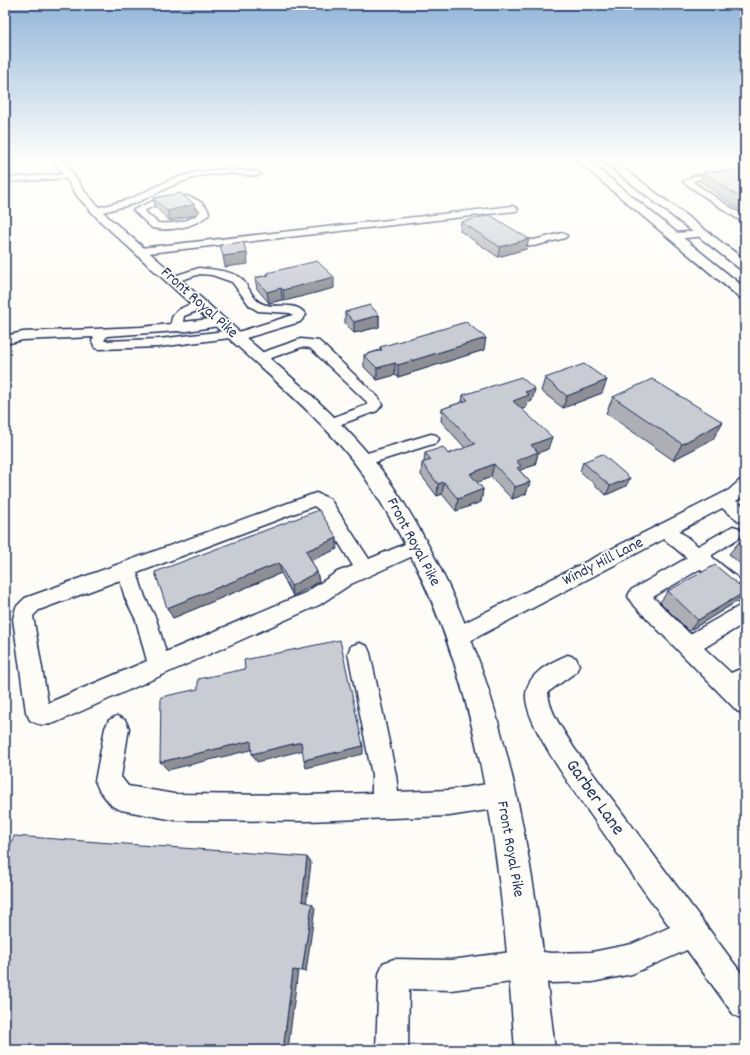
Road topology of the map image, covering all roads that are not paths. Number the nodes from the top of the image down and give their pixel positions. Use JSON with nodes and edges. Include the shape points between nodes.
{"nodes":[{"id":1,"x":94,"y":208,"type":"edge"},
{"id":2,"x":106,"y":208,"type":"edge"},
{"id":3,"x":142,"y":208,"type":"edge"},
{"id":4,"x":200,"y":208,"type":"edge"},
{"id":5,"x":640,"y":208,"type":"edge"},
{"id":6,"x":669,"y":208,"type":"edge"},
{"id":7,"x":726,"y":208,"type":"edge"},
{"id":8,"x":513,"y":209,"type":"dead end"},
{"id":9,"x":96,"y":211,"type":"junction"},
{"id":10,"x":745,"y":221,"type":"edge"},
{"id":11,"x":703,"y":234,"type":"junction"},
{"id":12,"x":562,"y":236,"type":"dead end"},
{"id":13,"x":674,"y":236,"type":"junction"},
{"id":14,"x":524,"y":242,"type":"edge"},
{"id":15,"x":140,"y":251,"type":"junction"},
{"id":16,"x":745,"y":266,"type":"edge"},
{"id":17,"x":172,"y":280,"type":"junction"},
{"id":18,"x":745,"y":295,"type":"edge"},
{"id":19,"x":201,"y":306,"type":"junction"},
{"id":20,"x":220,"y":322,"type":"junction"},
{"id":21,"x":182,"y":328,"type":"junction"},
{"id":22,"x":103,"y":333,"type":"junction"},
{"id":23,"x":235,"y":335,"type":"junction"},
{"id":24,"x":5,"y":340,"type":"edge"},
{"id":25,"x":260,"y":358,"type":"junction"},
{"id":26,"x":331,"y":424,"type":"junction"},
{"id":27,"x":431,"y":439,"type":"dead end"},
{"id":28,"x":363,"y":460,"type":"junction"},
{"id":29,"x":745,"y":484,"type":"edge"},
{"id":30,"x":723,"y":500,"type":"junction"},
{"id":31,"x":745,"y":516,"type":"edge"},
{"id":32,"x":666,"y":530,"type":"junction"},
{"id":33,"x":733,"y":533,"type":"dead end"},
{"id":34,"x":417,"y":546,"type":"junction"},
{"id":35,"x":702,"y":559,"type":"junction"},
{"id":36,"x":126,"y":568,"type":"junction"},
{"id":37,"x":364,"y":569,"type":"junction"},
{"id":38,"x":745,"y":596,"type":"edge"},
{"id":39,"x":745,"y":612,"type":"edge"},
{"id":40,"x":459,"y":636,"type":"junction"},
{"id":41,"x":688,"y":646,"type":"junction"},
{"id":42,"x":358,"y":653,"type":"dead end"},
{"id":43,"x":159,"y":665,"type":"junction"},
{"id":44,"x":568,"y":665,"type":"dead end"},
{"id":45,"x":737,"y":682,"type":"edge"},
{"id":46,"x":745,"y":703,"type":"edge"},
{"id":47,"x":117,"y":728,"type":"dead end"},
{"id":48,"x":500,"y":795,"type":"junction"},
{"id":49,"x":386,"y":805,"type":"junction"},
{"id":50,"x":691,"y":931,"type":"junction"},
{"id":51,"x":527,"y":965,"type":"junction"},
{"id":52,"x":745,"y":1004,"type":"edge"},
{"id":53,"x":392,"y":1050,"type":"edge"},
{"id":54,"x":535,"y":1050,"type":"edge"}],
"edges":[{"from":1,"to":9,"type":"highway","name":"Front Royal Pike"},
{"from":2,"to":9,"type":"street"},
{"from":3,"to":4,"type":"street","via":[[138,210],[155,226],[193,221],[205,212]]},
{"from":5,"to":13,"type":"highway"},
{"from":6,"to":11,"type":"highway"},
{"from":7,"to":10,"type":"street"},
{"from":8,"to":15,"type":"street"},
{"from":9,"to":15,"type":"highway","name":"Front Royal Pike"},
{"from":11,"to":13,"type":"street"},
{"from":11,"to":16,"type":"highway"},
{"from":12,"to":14,"type":"street","via":[[534,243]]},
{"from":13,"to":18,"type":"highway"},
{"from":15,"to":17,"type":"highway","name":"Front Royal Pike"},
{"from":17,"to":19,"type":"highway","name":"Front Royal Pike"},
{"from":17,"to":23,"type":"street","via":[[199,271],[212,272],[236,280],[254,304],[262,308],[294,310],[300,315],[296,319]]},
{"from":19,"to":20,"type":"highway","name":"Front Royal Pike"},
{"from":19,"to":21,"type":"street","via":[[179,314],[178,324]]},
{"from":20,"to":21,"type":"street"},
{"from":20,"to":23,"type":"highway","name":"Front Royal Pike"},
{"from":21,"to":22,"type":"street"},
{"from":22,"to":23,"type":"street","via":[[98,340],[100,345]]},
{"from":22,"to":24,"type":"street","via":[[23,336]]},
{"from":23,"to":25,"type":"highway","name":"Front Royal Pike"},
{"from":25,"to":26,"type":"highway","name":"Front Royal Pike"},
{"from":25,"to":26,"type":"street","via":[[301,343],[314,344],[374,401],[375,405],[372,408]]},
{"from":26,"to":28,"type":"highway","name":"Front Royal Pike"},
{"from":27,"to":28,"type":"street"},
{"from":28,"to":34,"type":"highway","name":"Front Royal Pike","via":[[396,508]]},
{"from":29,"to":30,"type":"street","name":"Windy Hill Lane","via":[[735,494]]},
{"from":30,"to":31,"type":"street"},
{"from":30,"to":32,"type":"street","name":"Windy Hill Lane"},
{"from":32,"to":35,"type":"street"},
{"from":32,"to":40,"type":"street","name":"Windy Hill Lane"},
{"from":33,"to":35,"type":"street","via":[[704,550]]},
{"from":34,"to":37,"type":"street"},
{"from":34,"to":40,"type":"highway","name":"Front Royal Pike","via":[[444,599]]},
{"from":35,"to":38,"type":"street"},
{"from":35,"to":41,"type":"street","via":[[638,596]]},
{"from":36,"to":37,"type":"street","via":[[316,499],[324,504]]},
{"from":36,"to":43,"type":"street","via":[[135,598],[146,619]]},
{"from":36,"to":43,"type":"street","via":[[37,602],[24,611],[22,619],[36,708],[41,714],[49,714]]},
{"from":37,"to":43,"type":"street","via":[[344,578],[312,599]]},
{"from":39,"to":41,"type":"street"},
{"from":40,"to":48,"type":"highway","name":"Front Royal Pike","via":[[489,742]]},
{"from":41,"to":45,"type":"street"},
{"from":42,"to":49,"type":"street","via":[[384,775]]},
{"from":44,"to":50,"type":"street","name":"Garber Lane","via":[[540,683],[537,692],[537,702],[548,727],[564,757]]},
{"from":45,"to":46,"type":"street"},
{"from":47,"to":49,"type":"street","via":[[108,781],[121,797],[174,807],[307,808]]},
{"from":48,"to":49,"type":"street","via":[[449,803]]},
{"from":48,"to":51,"type":"highway","name":"Front Royal Pike","via":[[507,824]]},
{"from":50,"to":51,"type":"street","via":[[667,945],[632,959],[592,967],[551,968]]},
{"from":50,"to":52,"type":"street","name":"Garber Lane"},
{"from":51,"to":53,"type":"street","via":[[451,975],[394,974]]},
{"from":51,"to":54,"type":"highway","name":"Front Royal Pike"}]}
